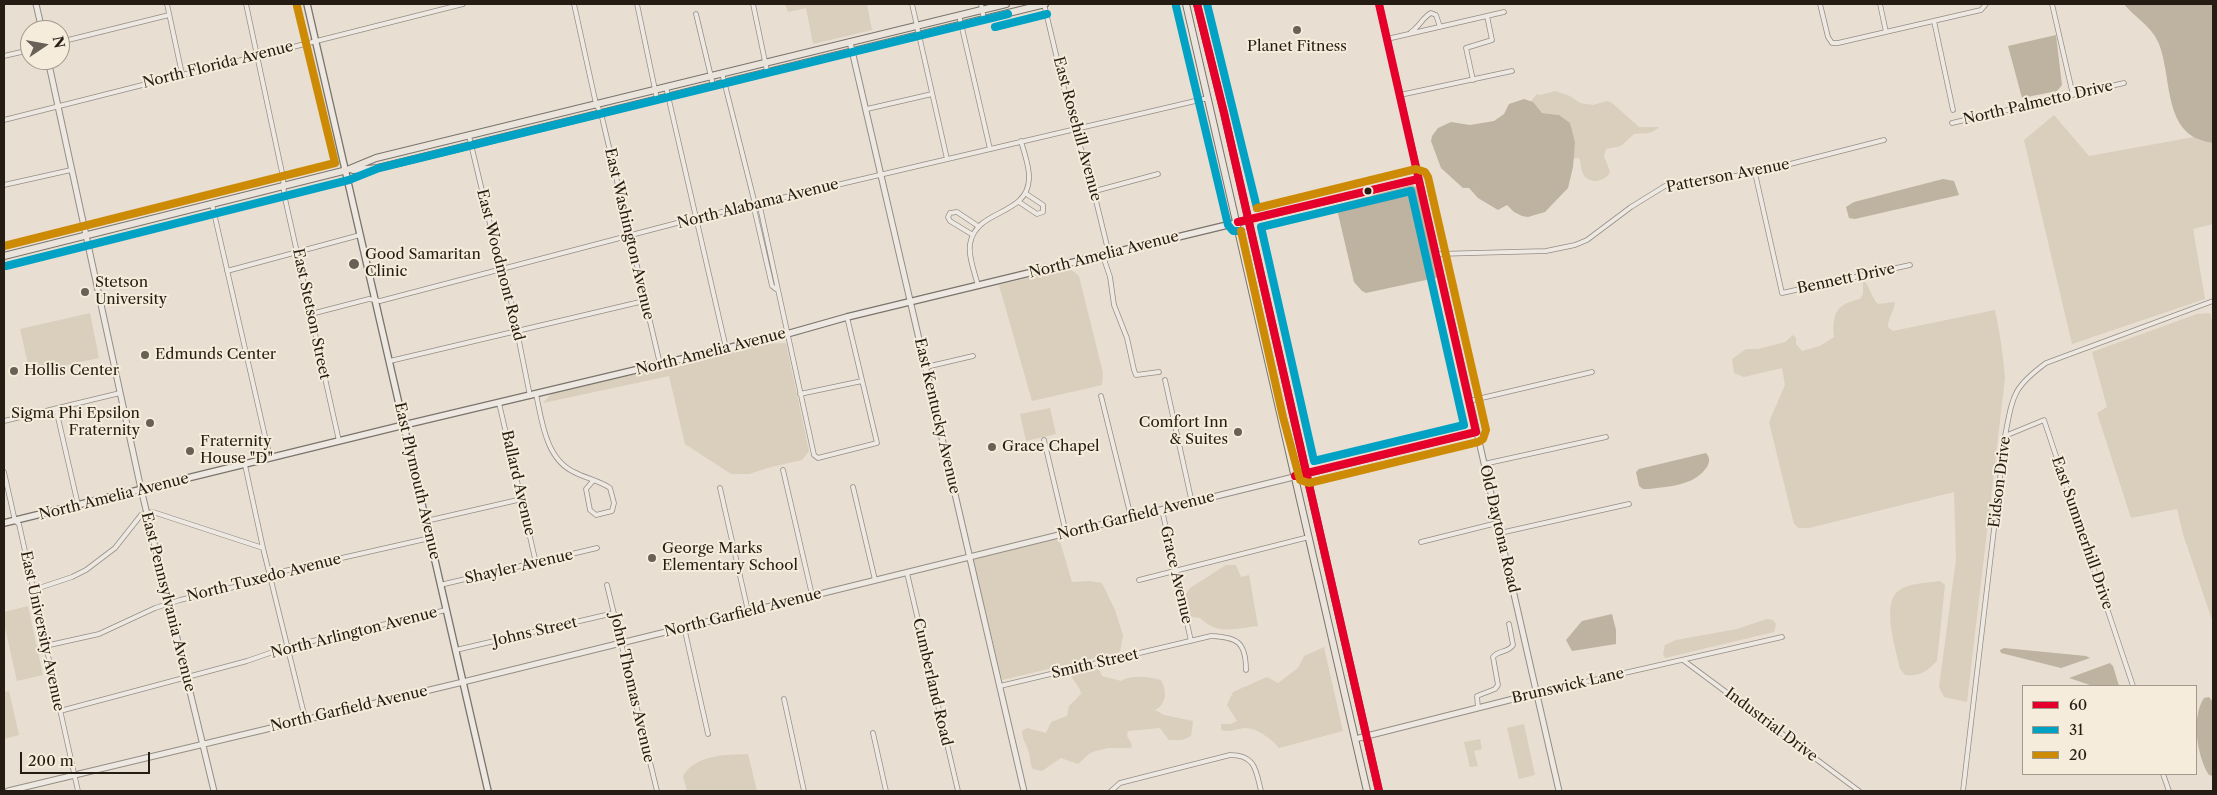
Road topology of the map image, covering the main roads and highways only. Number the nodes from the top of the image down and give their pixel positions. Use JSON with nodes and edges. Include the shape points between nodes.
{"nodes":[{"id":1,"x":307,"y":4,"type":"edge"},
{"id":2,"x":1006,"y":4,"type":"edge"},
{"id":3,"x":1044,"y":4,"type":"edge"},
{"id":4,"x":1186,"y":4,"type":"edge"},
{"id":5,"x":1197,"y":4,"type":"edge"},
{"id":6,"x":981,"y":7,"type":"edge"},
{"id":7,"x":1208,"y":98,"type":"junction"},
{"id":8,"x":1224,"y":113,"type":"junction"},
{"id":9,"x":347,"y":170,"type":"junction"},
{"id":10,"x":1248,"y":220,"type":"junction"},
{"id":11,"x":1237,"y":222,"type":"junction"},
{"id":12,"x":4,"y":256,"type":"edge"},
{"id":13,"x":1262,"y":332,"type":"junction"},
{"id":14,"x":1277,"y":346,"type":"junction"},
{"id":15,"x":1266,"y":353,"type":"junction"},
{"id":16,"x":1281,"y":362,"type":"junction"},
{"id":17,"x":404,"y":425,"type":"junction"},
{"id":18,"x":4,"y":523,"type":"edge"},
{"id":19,"x":488,"y":791,"type":"edge"},
{"id":20,"x":1367,"y":791,"type":"edge"},
{"id":21,"x":1379,"y":791,"type":"edge"}],
"edges":[{"from":1,"to":9,"type":"main road","name":"East Plymouth Avenue"},
{"from":2,"to":6,"type":"main road"},
{"from":3,"to":9,"type":"main road","via":[[378,168]]},
{"from":4,"to":7,"type":"main road"},
{"from":5,"to":8,"type":"main road"},
{"from":6,"to":9,"type":"main road","via":[[376,158]]},
{"from":7,"to":8,"type":"main road"},
{"from":7,"to":11,"type":"main road"},
{"from":8,"to":10,"type":"main road"},
{"from":9,"to":12,"type":"main road"},
{"from":9,"to":17,"type":"main road","name":"East Plymouth Avenue"},
{"from":10,"to":11,"type":"main road","name":"North Amelia Avenue"},
{"from":10,"to":14,"type":"main road"},
{"from":11,"to":13,"type":"main road"},
{"from":11,"to":17,"type":"main road","name":"North Amelia Avenue"},
{"from":13,"to":14,"type":"main road"},
{"from":13,"to":15,"type":"main road"},
{"from":14,"to":16,"type":"main road"},
{"from":15,"to":16,"type":"main road","via":[[1274,353]]},
{"from":15,"to":20,"type":"main road"},
{"from":16,"to":21,"type":"main road"},
{"from":17,"to":18,"type":"main road","name":"North Amelia Avenue"},
{"from":17,"to":19,"type":"main road","name":"East Plymouth Avenue"}]}
